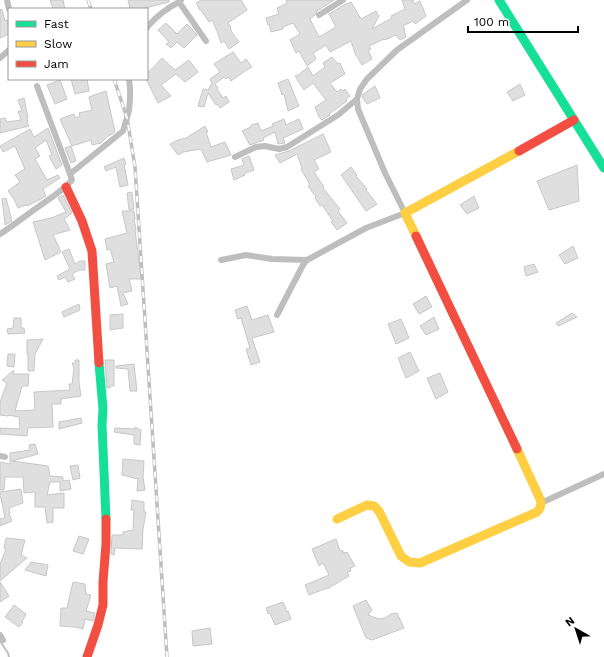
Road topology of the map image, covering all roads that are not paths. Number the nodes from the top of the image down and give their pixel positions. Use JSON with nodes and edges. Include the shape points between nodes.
{"nodes":[{"id":1,"x":343,"y":0,"type":"edge"},
{"id":2,"x":467,"y":0,"type":"edge"},
{"id":3,"x":500,"y":0,"type":"edge"},
{"id":4,"x":180,"y":1,"type":"edge"},
{"id":5,"x":319,"y":15,"type":"dead end"},
{"id":6,"x":148,"y":26,"type":"edge"},
{"id":7,"x":206,"y":41,"type":"dead end"},
{"id":8,"x":8,"y":51,"type":"edge"},
{"id":9,"x":0,"y":58,"type":"edge"},
{"id":10,"x":129,"y":80,"type":"edge"},
{"id":11,"x":37,"y":86,"type":"dead end"},
{"id":12,"x":357,"y":99,"type":"junction"},
{"id":13,"x":574,"y":120,"type":"junction"},
{"id":14,"x":235,"y":157,"type":"dead end"},
{"id":15,"x":604,"y":168,"type":"edge"},
{"id":16,"x":70,"y":174,"type":"junction"},
{"id":17,"x":66,"y":187,"type":"junction"},
{"id":18,"x":405,"y":213,"type":"junction"},
{"id":19,"x":0,"y":234,"type":"edge"},
{"id":20,"x":221,"y":260,"type":"dead end"},
{"id":21,"x":307,"y":260,"type":"junction"},
{"id":22,"x":276,"y":315,"type":"dead end"},
{"id":23,"x":604,"y":474,"type":"edge"},
{"id":24,"x":541,"y":503,"type":"junction"},
{"id":25,"x":337,"y":520,"type":"dead end"},
{"id":26,"x":87,"y":657,"type":"edge"}],
"edges":[{"from":1,"to":5,"type":"street"},
{"from":2,"to":12,"type":"street","via":[[396,50],[367,80],[360,89]]},
{"from":3,"to":13,"type":"street"},
{"from":4,"to":6,"type":"street","via":[[158,15]]},
{"from":4,"to":7,"type":"street"},
{"from":8,"to":9,"type":"street"},
{"from":10,"to":16,"type":"street","via":[[129,111],[123,131]]},
{"from":11,"to":16,"type":"street"},
{"from":12,"to":14,"type":"street","via":[[338,115],[287,147],[256,147]]},
{"from":12,"to":18,"type":"street","via":[[358,109],[382,167]]},
{"from":13,"to":15,"type":"street"},
{"from":13,"to":18,"type":"street"},
{"from":16,"to":17,"type":"street","via":[[72,180]]},
{"from":17,"to":19,"type":"street"},
{"from":17,"to":26,"type":"street","via":[[82,221],[92,251],[103,409],[106,544],[103,605]]},
{"from":18,"to":21,"type":"street","via":[[366,228]]},
{"from":18,"to":24,"type":"street"},
{"from":20,"to":21,"type":"street","via":[[241,256]]},
{"from":21,"to":22,"type":"street"},
{"from":23,"to":24,"type":"street"},
{"from":24,"to":25,"type":"street","via":[[537,512],[420,564],[412,564],[401,556],[376,507],[367,505]]}]}
